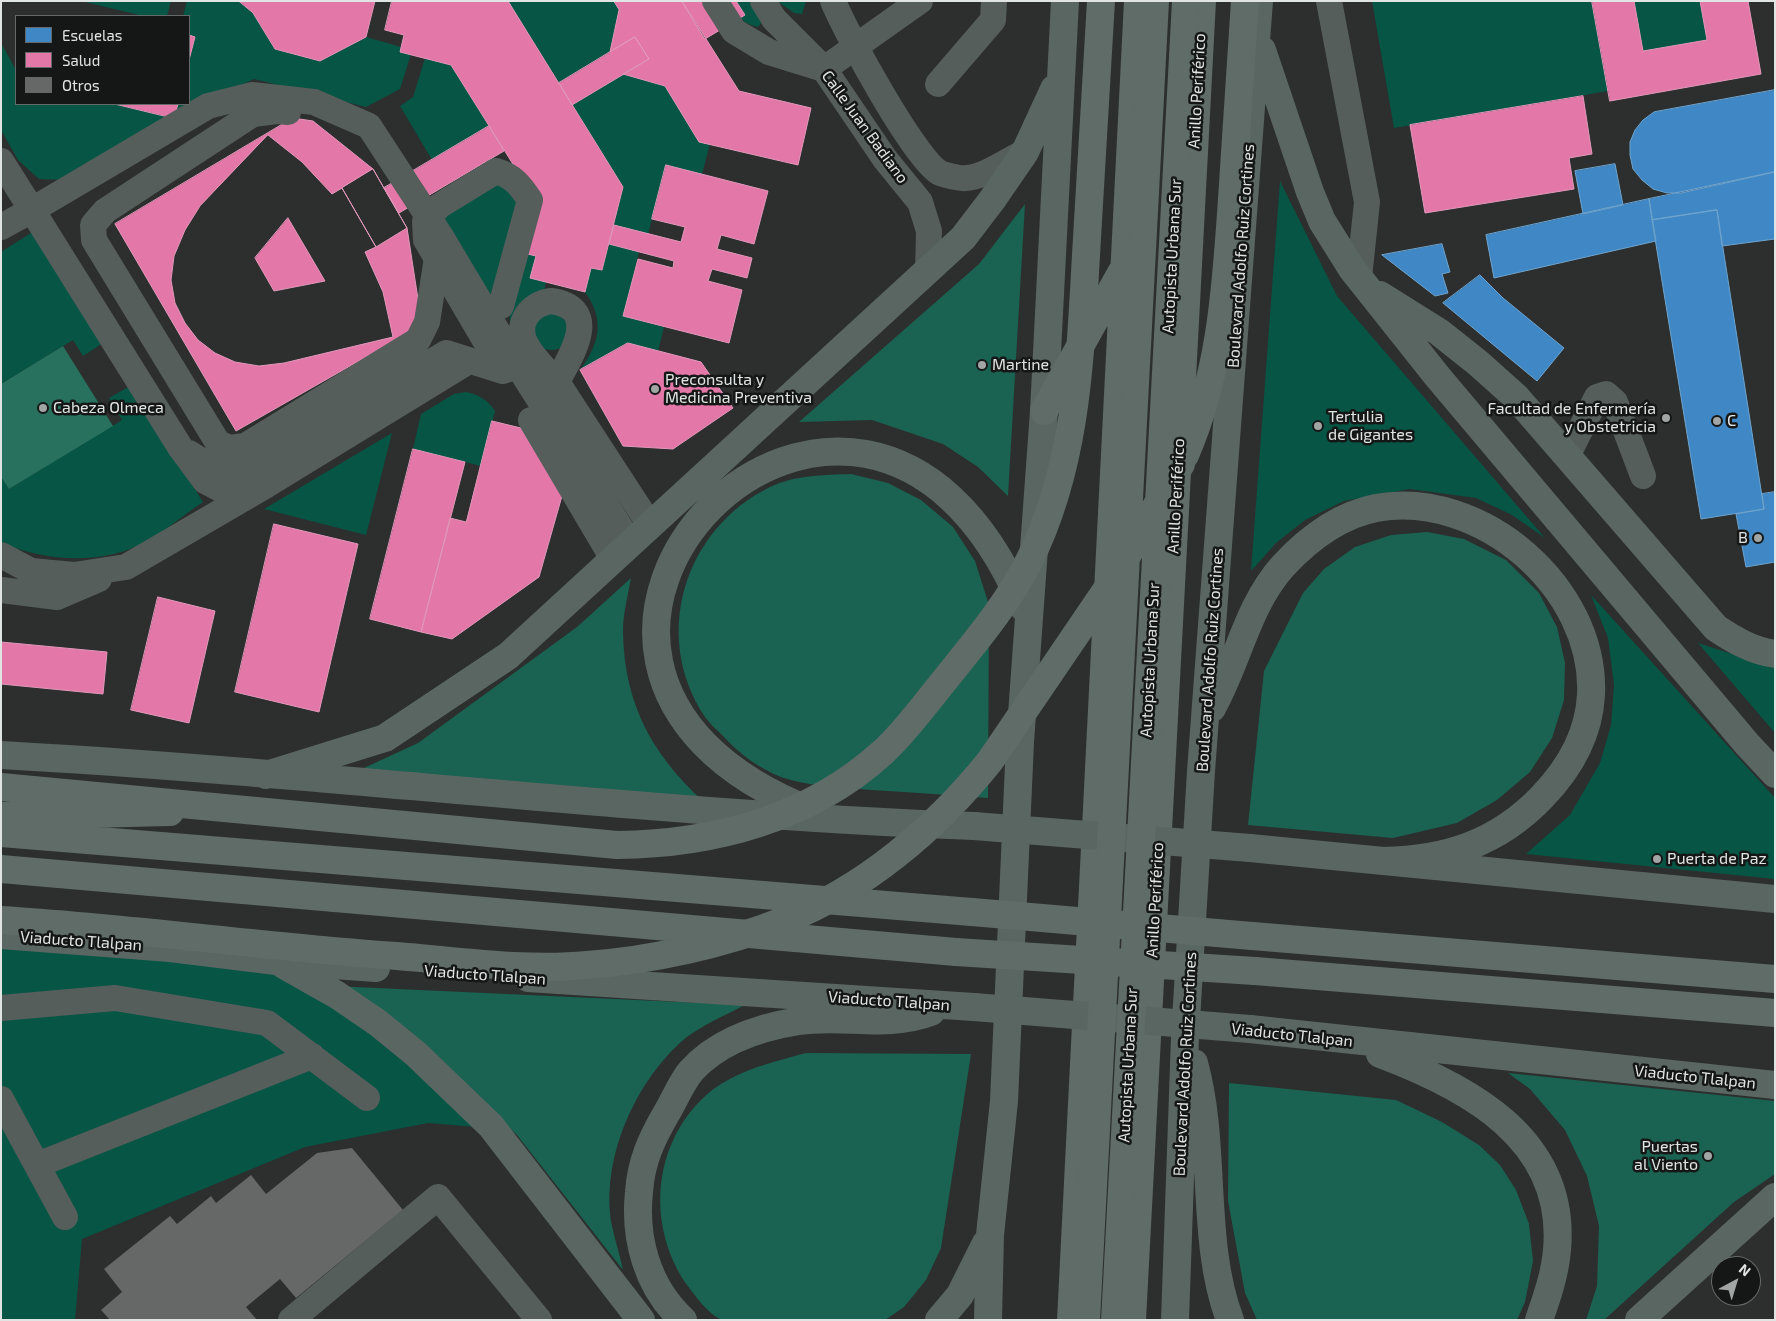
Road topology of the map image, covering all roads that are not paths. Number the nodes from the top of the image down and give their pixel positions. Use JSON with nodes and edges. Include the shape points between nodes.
{"nodes":[{"id":1,"x":715,"y":1,"type":"edge"},
{"id":2,"x":763,"y":1,"type":"edge"},
{"id":3,"x":833,"y":1,"type":"edge"},
{"id":4,"x":920,"y":1,"type":"edge"},
{"id":5,"x":994,"y":1,"type":"edge"},
{"id":6,"x":1065,"y":1,"type":"edge"},
{"id":7,"x":1101,"y":1,"type":"edge"},
{"id":8,"x":1138,"y":1,"type":"edge"},
{"id":9,"x":1155,"y":1,"type":"edge"},
{"id":10,"x":1186,"y":1,"type":"edge"},
{"id":11,"x":1202,"y":1,"type":"edge"},
{"id":12,"x":1245,"y":1,"type":"edge"},
{"id":13,"x":1259,"y":1,"type":"edge"},
{"id":14,"x":1329,"y":1,"type":"edge"},
{"id":15,"x":893,"y":8,"type":"edge"},
{"id":16,"x":1258,"y":38,"type":"junction"},
{"id":17,"x":854,"y":48,"type":"junction"},
{"id":18,"x":824,"y":69,"type":"junction"},
{"id":19,"x":1061,"y":74,"type":"junction"},
{"id":20,"x":938,"y":84,"type":"dead end"},
{"id":21,"x":1025,"y":152,"type":"junction"},
{"id":22,"x":394,"y":162,"type":"junction"},
{"id":23,"x":2,"y":163,"type":"edge"},
{"id":24,"x":32,"y":210,"type":"junction"},
{"id":25,"x":1,"y":227,"type":"edge"},
{"id":26,"x":440,"y":235,"type":"junction"},
{"id":27,"x":1125,"y":267,"type":"junction"},
{"id":28,"x":928,"y":270,"type":"junction"},
{"id":29,"x":1363,"y":283,"type":"junction"},
{"id":30,"x":494,"y":355,"type":"junction"},
{"id":31,"x":557,"y":382,"type":"junction"},
{"id":32,"x":1044,"y":411,"type":"junction"},
{"id":33,"x":180,"y":447,"type":"junction"},
{"id":34,"x":1567,"y":456,"type":"junction"},
{"id":35,"x":1643,"y":476,"type":"dead end"},
{"id":36,"x":265,"y":486,"type":"junction"},
{"id":37,"x":650,"y":525,"type":"junction"},
{"id":38,"x":622,"y":551,"type":"junction"},
{"id":39,"x":1,"y":555,"type":"edge"},
{"id":40,"x":126,"y":567,"type":"junction"},
{"id":41,"x":1,"y":590,"type":"edge"},
{"id":42,"x":1029,"y":620,"type":"junction"},
{"id":43,"x":1775,"y":654,"type":"edge"},
{"id":44,"x":1206,"y":721,"type":"junction"},
{"id":45,"x":1,"y":755,"type":"edge"},
{"id":46,"x":1775,"y":774,"type":"edge"},
{"id":47,"x":266,"y":775,"type":"junction"},
{"id":48,"x":1,"y":787,"type":"edge"},
{"id":49,"x":224,"y":810,"type":"junction"},
{"id":50,"x":1,"y":816,"type":"edge"},
{"id":51,"x":849,"y":822,"type":"junction"},
{"id":52,"x":1,"y":833,"type":"edge"},
{"id":53,"x":1383,"y":861,"type":"junction"},
{"id":54,"x":1,"y":869,"type":"edge"},
{"id":55,"x":1775,"y":899,"type":"edge"},
{"id":56,"x":3,"y":924,"type":"edge"},
{"id":57,"x":276,"y":961,"type":"junction"},
{"id":58,"x":1775,"y":979,"type":"edge"},
{"id":59,"x":948,"y":1005,"type":"junction"},
{"id":60,"x":1,"y":1008,"type":"edge"},
{"id":61,"x":1775,"y":1013,"type":"edge"},
{"id":62,"x":1185,"y":1038,"type":"junction"},
{"id":63,"x":1331,"y":1039,"type":"junction"},
{"id":64,"x":312,"y":1056,"type":"junction"},
{"id":65,"x":1775,"y":1085,"type":"edge"},
{"id":66,"x":368,"y":1098,"type":"dead end"},
{"id":67,"x":1,"y":1099,"type":"edge"},
{"id":68,"x":37,"y":1165,"type":"junction"},
{"id":69,"x":1775,"y":1197,"type":"edge"},
{"id":70,"x":64,"y":1217,"type":"dead end"},
{"id":71,"x":990,"y":1235,"type":"junction"},
{"id":72,"x":292,"y":1320,"type":"edge"},
{"id":73,"x":539,"y":1320,"type":"edge"},
{"id":74,"x":641,"y":1320,"type":"edge"},
{"id":75,"x":683,"y":1320,"type":"edge"},
{"id":76,"x":939,"y":1320,"type":"edge"},
{"id":77,"x":988,"y":1320,"type":"edge"},
{"id":78,"x":1071,"y":1320,"type":"edge"},
{"id":79,"x":1086,"y":1320,"type":"edge"},
{"id":80,"x":1115,"y":1320,"type":"edge"},
{"id":81,"x":1132,"y":1320,"type":"edge"},
{"id":82,"x":1175,"y":1320,"type":"edge"},
{"id":83,"x":1230,"y":1320,"type":"edge"},
{"id":84,"x":1539,"y":1320,"type":"edge"},
{"id":85,"x":1639,"y":1320,"type":"edge"}],
"edges":[{"from":1,"to":18,"type":"street","via":[[734,31],[769,52]]},
{"from":2,"to":18,"type":"street","name":"Calle Juan Badiano","via":[[774,19]]},
{"from":3,"to":17,"type":"street","name":"Calle Juan Badiano"},
{"from":4,"to":15,"type":"street"},
{"from":5,"to":20,"type":"street","via":[[993,20]]},
{"from":6,"to":19,"type":"main road"},
{"from":7,"to":49,"type":"highway","bridge":true,"via":[[1079,365],[1070,442],[1060,480],[1040,536],[1010,598],[902,734],[882,753],[837,787],[793,811],[731,832],[655,844],[617,845]]},
{"from":8,"to":27,"type":"highway"},
{"from":9,"to":79,"type":"highway","name":"Autopista Urbana Sur","bridge":true},
{"from":10,"to":80,"type":"highway","name":"Autopista Urbana Sur","bridge":true},
{"from":11,"to":81,"type":"highway","name":"Anillo Periférico"},
{"from":12,"to":56,"type":"highway","bridge":true,"via":[[1223,314],[1212,377],[1193,437],[1181,464],[1111,583],[990,761],[944,813],[892,857],[825,900],[784,921],[703,945],[585,966],[533,966]]},
{"from":13,"to":16,"type":"main road","name":"Boulevard Adolfo Ruiz Cortines"},
{"from":14,"to":29,"type":"street","via":[[1367,202]]},
{"from":15,"to":17,"type":"street"},
{"from":16,"to":29,"type":"main road","via":[[1310,192],[1338,248]]},
{"from":16,"to":44,"type":"main road","name":"Boulevard Adolfo Ruiz Cortines"},
{"from":17,"to":18,"type":"street"},
{"from":17,"to":21,"type":"street","name":"Calle Juan Badiano","via":[[918,149],[939,172],[965,178]]},
{"from":18,"to":28,"type":"street","name":"Calle Juan Badiano","via":[[885,159],[920,202],[929,231]]},
{"from":19,"to":21,"type":"main road"},
{"from":19,"to":32,"type":"main road"},
{"from":21,"to":28,"type":"main road","via":[[963,238]]},
{"from":22,"to":24,"type":"street","via":[[369,126],[314,102],[252,95],[208,106]]},
{"from":22,"to":26,"type":"street"},
{"from":22,"to":26,"type":"street","via":[[312,116],[277,111],[253,114],[105,211],[93,225],[94,240],[218,443],[230,448],[245,446],[418,340],[427,322]]},
{"from":23,"to":24,"type":"street"},
{"from":24,"to":25,"type":"street"},
{"from":24,"to":33,"type":"street"},
{"from":26,"to":30,"type":"street"},
{"from":27,"to":32,"type":"highway"},
{"from":27,"to":78,"type":"highway"},
{"from":28,"to":37,"type":"main road"},
{"from":29,"to":34,"type":"main road","via":[[1439,332],[1478,363],[1516,397]]},
{"from":29,"to":46,"type":"main road","via":[[1443,384]]},
{"from":30,"to":30,"type":"street","bridge":true,"via":[[426,240],[425,222],[439,206],[496,171],[509,175],[530,200],[501,306]]},
{"from":30,"to":31,"type":"street"},
{"from":30,"to":31,"type":"street","via":[[522,334],[530,310],[543,302],[565,305],[578,318],[580,334]]},
{"from":30,"to":33,"type":"street","via":[[261,466],[235,472],[207,465]]},
{"from":30,"to":36,"type":"street"},
{"from":30,"to":38,"type":"street"},
{"from":31,"to":37,"type":"street"},
{"from":32,"to":42,"type":"main road"},
{"from":33,"to":36,"type":"street","via":[[205,481],[226,492]]},
{"from":34,"to":35,"type":"street","via":[[1596,397],[1606,394],[1616,402]]},
{"from":34,"to":43,"type":"main road","via":[[1716,628],[1733,640]]},
{"from":36,"to":40,"type":"street"},
{"from":37,"to":38,"type":"main road"},
{"from":38,"to":47,"type":"main road","via":[[508,656],[385,738]]},
{"from":39,"to":40,"type":"street","via":[[31,571],[74,575]]},
{"from":40,"to":41,"type":"street","via":[[57,597]]},
{"from":42,"to":51,"type":"main road","via":[[997,554],[960,505],[923,476],[881,458],[837,452],[773,464],[736,484],[700,517],[674,558],[658,603],[657,649],[668,689],[690,725],[734,769],[788,802]]},
{"from":42,"to":71,"type":"main road","via":[[1020,742],[1004,1101]]},
{"from":44,"to":53,"type":"main road","via":[[1247,625],[1269,584],[1297,552],[1333,525],[1376,508],[1425,508],[1472,521],[1519,550],[1549,579],[1564,600],[1586,647],[1591,695],[1582,738],[1573,757],[1548,790],[1531,809],[1497,833],[1438,857]]},
{"from":44,"to":62,"type":"main road","name":"Boulevard Adolfo Ruiz Cortines"},
{"from":45,"to":47,"type":"main road","via":[[164,764]]},
{"from":47,"to":51,"type":"main road"},
{"from":48,"to":49,"type":"highway","bridge":true},
{"from":49,"to":50,"type":"highway","bridge":true},
{"from":51,"to":53,"type":"main road","bridge":true,"via":[[974,826]]},
{"from":52,"to":58,"type":"highway","bridge":true},
{"from":53,"to":55,"type":"main road"},
{"from":54,"to":61,"type":"highway","bridge":true,"via":[[956,952]]},
{"from":56,"to":57,"type":"main road","name":"Viaducto Tlalpan"},
{"from":57,"to":59,"type":"main road","name":"Viaducto Tlalpan"},
{"from":57,"to":74,"type":"main road","via":[[322,986],[378,1023],[416,1054],[491,1126]]},
{"from":59,"to":63,"type":"main road","name":"Viaducto Tlalpan","bridge":true,"via":[[1250,1029]]},
{"from":59,"to":75,"type":"main road","via":[[907,1019],[800,1021],[752,1033],[719,1048],[691,1072],[656,1132],[641,1168],[637,1211],[642,1255],[657,1286]]},
{"from":60,"to":64,"type":"street","via":[[115,998],[267,1023]]},
{"from":62,"to":82,"type":"main road","name":"Boulevard Adolfo Ruiz Cortines"},
{"from":62,"to":83,"type":"main road","via":[[1200,1085],[1205,1114],[1218,1276]]},
{"from":63,"to":65,"type":"main road","name":"Viaducto Tlalpan"},
{"from":63,"to":84,"type":"main road","via":[[1373,1051],[1451,1085],[1503,1119],[1528,1147],[1544,1172],[1551,1191],[1558,1230],[1558,1250]]},
{"from":64,"to":66,"type":"street"},
{"from":64,"to":68,"type":"street"},
{"from":67,"to":68,"type":"street"},
{"from":68,"to":70,"type":"street"},
{"from":69,"to":85,"type":"main road"},
{"from":71,"to":76,"type":"main road","via":[[960,1295]]},
{"from":71,"to":77,"type":"main road"},
{"from":72,"to":73,"type":"street","via":[[438,1197]]}]}
